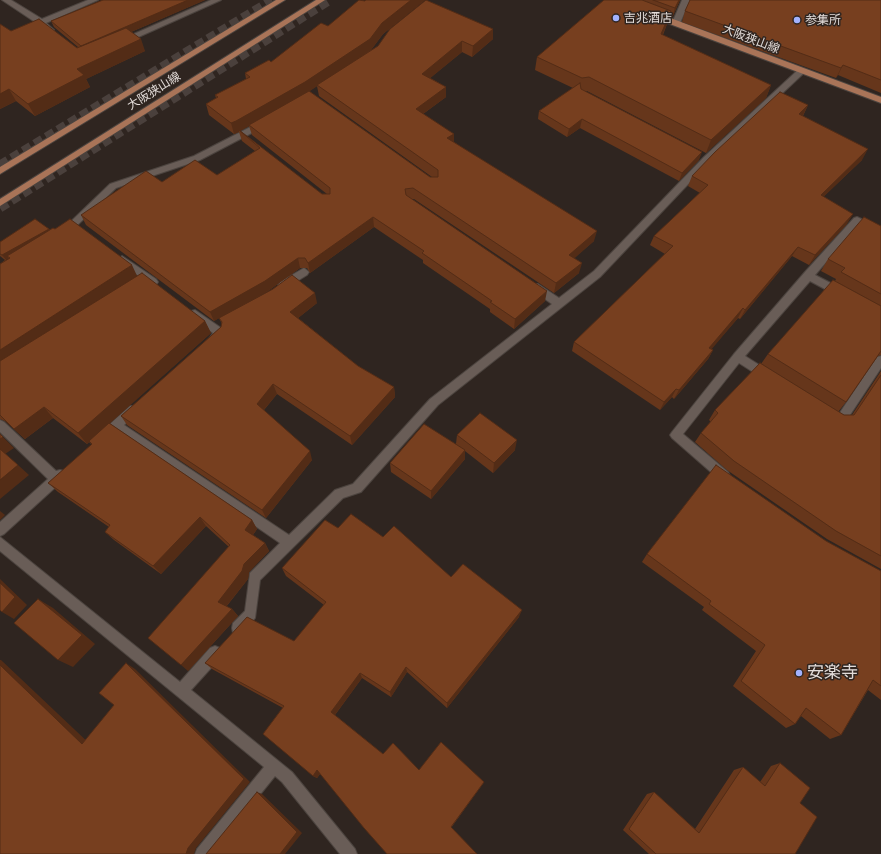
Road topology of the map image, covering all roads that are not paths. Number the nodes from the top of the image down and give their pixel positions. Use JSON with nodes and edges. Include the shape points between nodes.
{"nodes":[{"id":1,"x":6,"y":0,"type":"edge"},
{"id":2,"x":94,"y":0,"type":"edge"},
{"id":3,"x":217,"y":0,"type":"edge"},
{"id":4,"x":281,"y":0,"type":"edge"},
{"id":5,"x":321,"y":0,"type":"edge"},
{"id":6,"x":686,"y":0,"type":"edge"},
{"id":7,"x":648,"y":13,"type":"edge"},
{"id":8,"x":41,"y":22,"type":"junction"},
{"id":9,"x":676,"y":23,"type":"junction"},
{"id":10,"x":59,"y":37,"type":"edge"},
{"id":11,"x":112,"y":45,"type":"edge"},
{"id":12,"x":802,"y":71,"type":"junction"},
{"id":13,"x":881,"y":100,"type":"edge"},
{"id":14,"x":270,"y":120,"type":"edge"},
{"id":15,"x":0,"y":171,"type":"edge"},
{"id":16,"x":0,"y":203,"type":"edge"},
{"id":17,"x":881,"y":232,"type":"edge"},
{"id":18,"x":57,"y":238,"type":"edge"},
{"id":19,"x":112,"y":251,"type":"edge"},
{"id":20,"x":304,"y":272,"type":"edge"},
{"id":21,"x":808,"y":275,"type":"junction"},
{"id":22,"x":527,"y":281,"type":"edge"},
{"id":23,"x":160,"y":288,"type":"edge"},
{"id":24,"x":276,"y":291,"type":"edge"},
{"id":25,"x":848,"y":298,"type":"edge"},
{"id":26,"x":559,"y":303,"type":"junction"},
{"id":27,"x":183,"y":305,"type":"edge"},
{"id":28,"x":203,"y":349,"type":"edge"},
{"id":29,"x":738,"y":357,"type":"junction"},
{"id":30,"x":881,"y":360,"type":"edge"},
{"id":31,"x":776,"y":381,"type":"edge"},
{"id":32,"x":139,"y":404,"type":"edge"},
{"id":33,"x":828,"y":413,"type":"edge"},
{"id":34,"x":116,"y":424,"type":"junction"},
{"id":35,"x":0,"y":425,"type":"edge"},
{"id":36,"x":94,"y":444,"type":"edge"},
{"id":37,"x":67,"y":469,"type":"edge"},
{"id":38,"x":56,"y":479,"type":"junction"},
{"id":39,"x":735,"y":484,"type":"edge"},
{"id":40,"x":0,"y":530,"type":"edge"},
{"id":41,"x":0,"y":543,"type":"edge"},
{"id":42,"x":290,"y":543,"type":"junction"},
{"id":43,"x":231,"y":636,"type":"edge"},
{"id":44,"x":221,"y":647,"type":"edge"},
{"id":45,"x":181,"y":691,"type":"junction"},
{"id":46,"x":274,"y":766,"type":"junction"},
{"id":47,"x":202,"y":854,"type":"edge"},
{"id":48,"x":350,"y":854,"type":"edge"}],
"edges":[{"from":1,"to":8,"type":"street"},
{"from":2,"to":8,"type":"street"},
{"from":3,"to":11,"type":"street"},
{"from":4,"to":15,"type":"main road","name":"大阪狭山線"},
{"from":5,"to":16,"type":"main road","name":"大阪狭山線"},
{"from":6,"to":9,"type":"street"},
{"from":7,"to":9,"type":"main road","name":"大阪狭山線"},
{"from":8,"to":10,"type":"street"},
{"from":9,"to":12,"type":"main road","name":"大阪狭山線"},
{"from":12,"to":13,"type":"main road","name":"大阪狭山線"},
{"from":12,"to":26,"type":"street","via":[[703,157],[597,274]]},
{"from":14,"to":18,"type":"street","via":[[246,137],[197,158],[113,186],[78,226]]},
{"from":17,"to":21,"type":"street","via":[[857,220]]},
{"from":19,"to":23,"type":"street","via":[[145,281]]},
{"from":20,"to":24,"type":"street"},
{"from":21,"to":25,"type":"street"},
{"from":21,"to":29,"type":"street"},
{"from":22,"to":26,"type":"street"},
{"from":26,"to":42,"type":"street","via":[[434,402],[357,488],[340,494]]},
{"from":27,"to":28,"type":"street","via":[[216,326],[220,333]]},
{"from":29,"to":31,"type":"street"},
{"from":29,"to":39,"type":"street","via":[[676,435]]},
{"from":30,"to":33,"type":"street","via":[[840,421]]},
{"from":32,"to":34,"type":"street"},
{"from":34,"to":36,"type":"street"},
{"from":34,"to":42,"type":"street"},
{"from":35,"to":38,"type":"street"},
{"from":37,"to":38,"type":"street"},
{"from":38,"to":40,"type":"street"},
{"from":41,"to":45,"type":"street"},
{"from":42,"to":43,"type":"street","via":[[254,577],[251,614]]},
{"from":44,"to":45,"type":"street"},
{"from":45,"to":46,"type":"street"},
{"from":46,"to":47,"type":"street"},
{"from":46,"to":48,"type":"street"}]}
